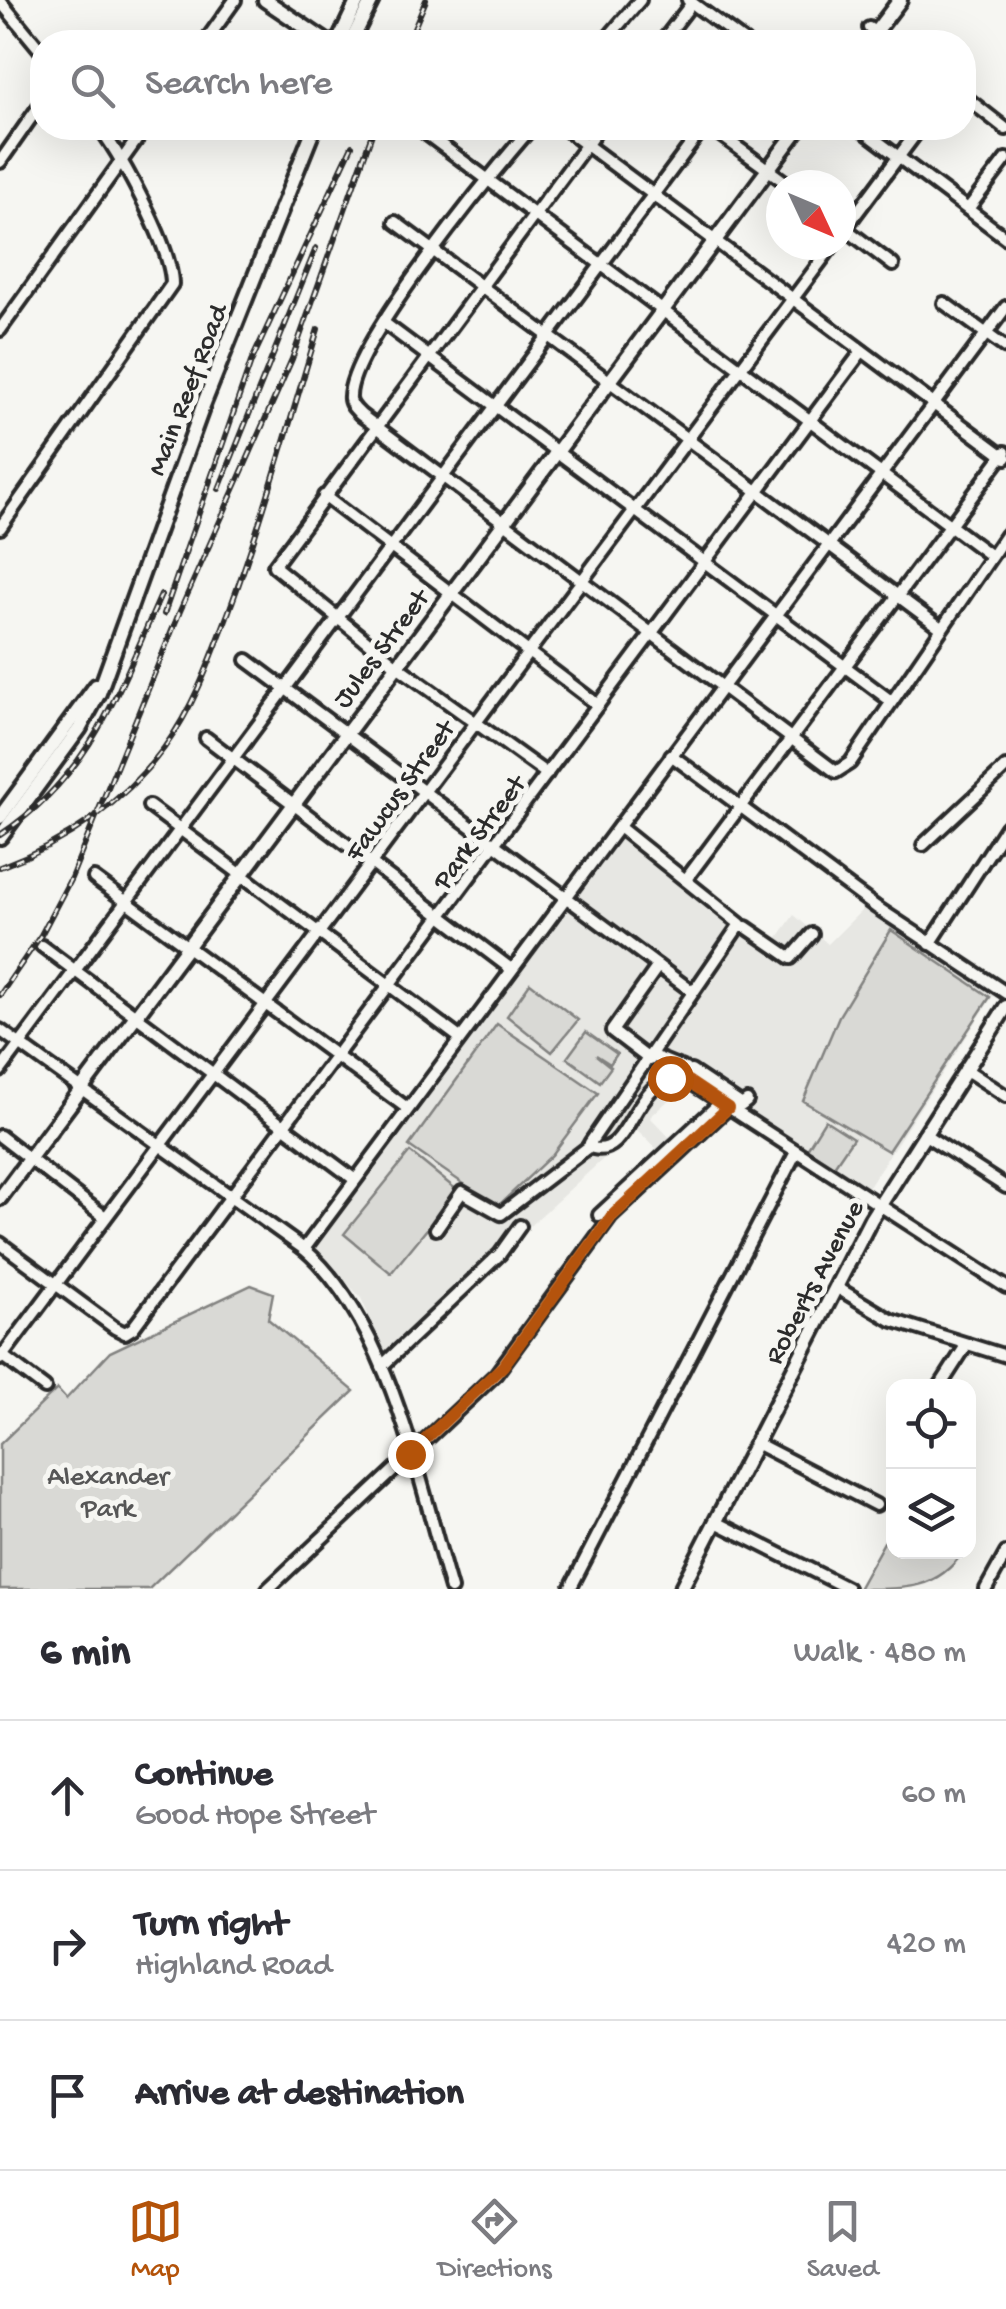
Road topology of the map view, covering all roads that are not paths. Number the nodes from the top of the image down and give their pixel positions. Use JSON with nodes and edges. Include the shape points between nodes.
{"nodes":[{"id":1,"x":235,"y":0,"type":"edge"},
{"id":2,"x":265,"y":0,"type":"edge"},
{"id":3,"x":358,"y":0,"type":"edge"},
{"id":4,"x":372,"y":0,"type":"edge"},
{"id":5,"x":640,"y":0,"type":"edge"},
{"id":6,"x":890,"y":0,"type":"edge"},
{"id":7,"x":900,"y":0,"type":"edge"},
{"id":8,"x":2,"y":2,"type":"edge"},
{"id":9,"x":690,"y":2,"type":"edge"},
{"id":10,"x":214,"y":30,"type":"edge"},
{"id":11,"x":306,"y":30,"type":"edge"},
{"id":12,"x":347,"y":30,"type":"edge"},
{"id":13,"x":350,"y":30,"type":"edge"},
{"id":14,"x":614,"y":30,"type":"edge"},
{"id":15,"x":670,"y":30,"type":"edge"},
{"id":16,"x":728,"y":30,"type":"edge"},
{"id":17,"x":874,"y":30,"type":"edge"},
{"id":18,"x":875,"y":30,"type":"edge"},
{"id":19,"x":30,"y":37,"type":"edge"},
{"id":20,"x":976,"y":105,"type":"edge"},
{"id":21,"x":30,"y":119,"type":"edge"},
{"id":22,"x":1006,"y":129,"type":"edge"},
{"id":23,"x":109,"y":140,"type":"edge"},
{"id":24,"x":136,"y":140,"type":"edge"},
{"id":25,"x":309,"y":140,"type":"edge"},
{"id":26,"x":434,"y":140,"type":"edge"},
{"id":27,"x":521,"y":140,"type":"edge"},
{"id":28,"x":581,"y":140,"type":"edge"},
{"id":29,"x":590,"y":140,"type":"edge"},
{"id":30,"x":694,"y":140,"type":"edge"},
{"id":31,"x":728,"y":140,"type":"edge"},
{"id":32,"x":790,"y":140,"type":"edge"},
{"id":33,"x":877,"y":140,"type":"edge"},
{"id":34,"x":911,"y":140,"type":"edge"},
{"id":35,"x":587,"y":144,"type":"junction"},
{"id":36,"x":899,"y":155,"type":"junction"},
{"id":37,"x":122,"y":158,"type":"junction"},
{"id":38,"x":1006,"y":159,"type":"edge"},
{"id":39,"x":0,"y":162,"type":"edge"},
{"id":40,"x":768,"y":169,"type":"junction"},
{"id":41,"x":486,"y":180,"type":"junction"},
{"id":42,"x":654,"y":195,"type":"junction"},
{"id":43,"x":968,"y":210,"type":"junction"},
{"id":44,"x":856,"y":211,"type":"edge"},
{"id":45,"x":532,"y":214,"type":"junction"},
{"id":46,"x":394,"y":222,"type":"dead end"},
{"id":47,"x":1006,"y":238,"type":"edge"},
{"id":48,"x":856,"y":239,"type":"edge"},
{"id":49,"x":716,"y":241,"type":"junction"},
{"id":50,"x":434,"y":250,"type":"junction"},
{"id":51,"x":822,"y":260,"type":"edge"},
{"id":52,"x":893,"y":265,"type":"dead end"},
{"id":53,"x":601,"y":266,"type":"junction"},
{"id":54,"x":480,"y":284,"type":"junction"},
{"id":55,"x":793,"y":298,"type":"junction"},
{"id":56,"x":944,"y":303,"type":"dead end"},
{"id":57,"x":1006,"y":307,"type":"edge"},
{"id":58,"x":662,"y":312,"type":"junction"},
{"id":59,"x":384,"y":323,"type":"junction"},
{"id":60,"x":0,"y":330,"type":"edge"},
{"id":61,"x":986,"y":333,"type":"junction"},
{"id":62,"x":548,"y":334,"type":"junction"},
{"id":63,"x":1006,"y":348,"type":"edge"},
{"id":64,"x":862,"y":351,"type":"junction"},
{"id":65,"x":427,"y":354,"type":"junction"},
{"id":66,"x":740,"y":368,"type":"junction"},
{"id":67,"x":611,"y":382,"type":"junction"},
{"id":68,"x":934,"y":404,"type":"junction"},
{"id":69,"x":496,"y":405,"type":"junction"},
{"id":70,"x":810,"y":420,"type":"junction"},
{"id":71,"x":375,"y":427,"type":"junction"},
{"id":72,"x":687,"y":440,"type":"junction"},
{"id":73,"x":557,"y":452,"type":"junction"},
{"id":74,"x":1005,"y":455,"type":"edge"},
{"id":75,"x":881,"y":474,"type":"junction"},
{"id":76,"x":443,"y":476,"type":"junction"},
{"id":77,"x":757,"y":492,"type":"junction"},
{"id":78,"x":324,"y":496,"type":"junction"},
{"id":79,"x":636,"y":510,"type":"junction"},
{"id":80,"x":504,"y":524,"type":"junction"},
{"id":81,"x":0,"y":526,"type":"edge"},
{"id":82,"x":950,"y":526,"type":"junction"},
{"id":83,"x":1006,"y":535,"type":"edge"},
{"id":84,"x":828,"y":545,"type":"junction"},
{"id":85,"x":391,"y":546,"type":"junction"},
{"id":86,"x":991,"y":556,"type":"junction"},
{"id":87,"x":704,"y":562,"type":"junction"},
{"id":88,"x":581,"y":581,"type":"junction"},
{"id":89,"x":452,"y":592,"type":"junction"},
{"id":90,"x":897,"y":596,"type":"junction"},
{"id":91,"x":776,"y":615,"type":"junction"},
{"id":92,"x":337,"y":618,"type":"junction"},
{"id":93,"x":941,"y":628,"type":"junction"},
{"id":94,"x":652,"y":634,"type":"junction"},
{"id":95,"x":528,"y":651,"type":"junction"},
{"id":96,"x":248,"y":660,"type":"dead end"},
{"id":97,"x":398,"y":666,"type":"junction"},
{"id":98,"x":843,"y":666,"type":"junction"},
{"id":99,"x":722,"y":687,"type":"junction"},
{"id":100,"x":286,"y":689,"type":"junction"},
{"id":101,"x":892,"y":701,"type":"junction"},
{"id":102,"x":598,"y":705,"type":"junction"},
{"id":103,"x":475,"y":722,"type":"junction"},
{"id":104,"x":344,"y":735,"type":"junction"},
{"id":105,"x":206,"y":738,"type":"dead end"},
{"id":106,"x":790,"y":739,"type":"junction"},
{"id":107,"x":670,"y":756,"type":"junction"},
{"id":108,"x":233,"y":759,"type":"junction"},
{"id":109,"x":1006,"y":767,"type":"edge"},
{"id":110,"x":547,"y":774,"type":"junction"},
{"id":111,"x":422,"y":793,"type":"junction"},
{"id":112,"x":149,"y":806,"type":"dead end"},
{"id":113,"x":294,"y":806,"type":"junction"},
{"id":114,"x":740,"y":808,"type":"junction"},
{"id":115,"x":2,"y":826,"type":"edge"},
{"id":116,"x":619,"y":827,"type":"junction"},
{"id":117,"x":1006,"y":827,"type":"edge"},
{"id":118,"x":180,"y":829,"type":"junction"},
{"id":119,"x":494,"y":845,"type":"junction"},
{"id":120,"x":923,"y":846,"type":"dead end"},
{"id":121,"x":372,"y":862,"type":"junction"},
{"id":122,"x":242,"y":875,"type":"junction"},
{"id":123,"x":94,"y":878,"type":"dead end"},
{"id":124,"x":687,"y":878,"type":"junction"},
{"id":125,"x":564,"y":898,"type":"junction"},
{"id":126,"x":127,"y":902,"type":"junction"},
{"id":127,"x":442,"y":916,"type":"junction"},
{"id":128,"x":739,"y":928,"type":"junction"},
{"id":129,"x":319,"y":933,"type":"junction"},
{"id":130,"x":812,"y":934,"type":"dead end"},
{"id":131,"x":930,"y":944,"type":"junction"},
{"id":132,"x":42,"y":946,"type":"dead end"},
{"id":133,"x":187,"y":947,"type":"junction"},
{"id":134,"x":658,"y":966,"type":"junction"},
{"id":135,"x":511,"y":969,"type":"junction"},
{"id":136,"x":76,"y":970,"type":"junction"},
{"id":137,"x":389,"y":985,"type":"junction"},
{"id":138,"x":693,"y":992,"type":"junction"},
{"id":139,"x":1006,"y":993,"type":"edge"},
{"id":140,"x":266,"y":1002,"type":"junction"},
{"id":141,"x":1006,"y":1007,"type":"edge"},
{"id":142,"x":136,"y":1016,"type":"junction"},
{"id":143,"x":0,"y":1030,"type":"edge"},
{"id":144,"x":460,"y":1038,"type":"junction"},
{"id":145,"x":19,"y":1044,"type":"junction"},
{"id":146,"x":336,"y":1055,"type":"junction"},
{"id":147,"x":652,"y":1058,"type":"junction"},
{"id":148,"x":965,"y":1070,"type":"junction"},
{"id":149,"x":0,"y":1071,"type":"edge"},
{"id":150,"x":688,"y":1073,"type":"junction"},
{"id":151,"x":214,"y":1074,"type":"junction"},
{"id":152,"x":81,"y":1088,"type":"junction"},
{"id":153,"x":1006,"y":1096,"type":"edge"},
{"id":154,"x":747,"y":1101,"type":"dead end"},
{"id":155,"x":724,"y":1105,"type":"junction"},
{"id":156,"x":408,"y":1108,"type":"junction"},
{"id":157,"x":282,"y":1127,"type":"junction"},
{"id":158,"x":924,"y":1134,"type":"junction"},
{"id":159,"x":0,"y":1136,"type":"edge"},
{"id":160,"x":159,"y":1144,"type":"junction"},
{"id":161,"x":591,"y":1145,"type":"junction"},
{"id":162,"x":796,"y":1152,"type":"junction"},
{"id":163,"x":30,"y":1158,"type":"junction"},
{"id":164,"x":354,"y":1179,"type":"junction"},
{"id":165,"x":1006,"y":1187,"type":"edge"},
{"id":166,"x":0,"y":1198,"type":"edge"},
{"id":167,"x":230,"y":1199,"type":"junction"},
{"id":168,"x":880,"y":1206,"type":"junction"},
{"id":169,"x":600,"y":1215,"type":"dead end"},
{"id":170,"x":104,"y":1216,"type":"junction"},
{"id":171,"x":520,"y":1226,"type":"dead end"},
{"id":172,"x":436,"y":1229,"type":"dead end"},
{"id":173,"x":0,"y":1243,"type":"edge"},
{"id":174,"x":304,"y":1248,"type":"junction"},
{"id":175,"x":55,"y":1284,"type":"junction"},
{"id":176,"x":836,"y":1287,"type":"junction"},
{"id":177,"x":1006,"y":1287,"type":"edge"},
{"id":178,"x":967,"y":1344,"type":"junction"},
{"id":179,"x":1006,"y":1356,"type":"edge"},
{"id":180,"x":1,"y":1357,"type":"edge"},
{"id":181,"x":382,"y":1366,"type":"junction"},
{"id":182,"x":944,"y":1379,"type":"edge"},
{"id":183,"x":45,"y":1388,"type":"dead end"},
{"id":184,"x":756,"y":1443,"type":"junction"},
{"id":185,"x":410,"y":1454,"type":"junction"},
{"id":186,"x":876,"y":1505,"type":"dead end"},
{"id":187,"x":716,"y":1522,"type":"junction"},
{"id":188,"x":1006,"y":1553,"type":"edge"},
{"id":189,"x":847,"y":1588,"type":"edge"},
{"id":190,"x":268,"y":1589,"type":"edge"},
{"id":191,"x":451,"y":1589,"type":"edge"},
{"id":192,"x":570,"y":1589,"type":"edge"},
{"id":193,"x":681,"y":1589,"type":"edge"},
{"id":194,"x":986,"y":1589,"type":"edge"}],
"edges":[{"from":1,"to":10,"type":"street"},
{"from":2,"to":11,"type":"main road"},
{"from":3,"to":12,"type":"main road"},
{"from":4,"to":13,"type":"main road"},
{"from":5,"to":14,"type":"street"},
{"from":6,"to":17,"type":"main road"},
{"from":7,"to":18,"type":"main road"},
{"from":8,"to":19,"type":"street"},
{"from":9,"to":15,"type":"street"},
{"from":9,"to":16,"type":"street"},
{"from":20,"to":22,"type":"street"},
{"from":21,"to":39,"type":"street"},
{"from":23,"to":37,"type":"street"},
{"from":24,"to":37,"type":"street"},
{"from":25,"to":115,"type":"main road","name":"Main Reef Road","via":[[107,670]]},
{"from":26,"to":41,"type":"street"},
{"from":27,"to":41,"type":"street"},
{"from":28,"to":35,"type":"street"},
{"from":29,"to":35,"type":"street"},
{"from":30,"to":42,"type":"street"},
{"from":31,"to":40,"type":"street"},
{"from":32,"to":40,"type":"main road","name":"Jules Street"},
{"from":33,"to":36,"type":"street"},
{"from":34,"to":36,"type":"street"},
{"from":35,"to":42,"type":"street"},
{"from":35,"to":45,"type":"street"},
{"from":36,"to":43,"type":"street"},
{"from":36,"to":44,"type":"street"},
{"from":37,"to":60,"type":"street"},
{"from":37,"to":81,"type":"street","via":[[172,284]]},
{"from":38,"to":43,"type":"street"},
{"from":40,"to":49,"type":"main road","name":"Jules Street"},
{"from":41,"to":45,"type":"street"},
{"from":41,"to":50,"type":"street"},
{"from":42,"to":49,"type":"street"},
{"from":42,"to":53,"type":"street"},
{"from":43,"to":47,"type":"street"},
{"from":45,"to":53,"type":"street"},
{"from":45,"to":54,"type":"street"},
{"from":46,"to":50,"type":"street"},
{"from":48,"to":52,"type":"street"},
{"from":49,"to":55,"type":"street"},
{"from":49,"to":58,"type":"main road","name":"Jules Street"},
{"from":50,"to":54,"type":"street"},
{"from":50,"to":59,"type":"street"},
{"from":51,"to":55,"type":"street","name":"Fawcus Street"},
{"from":53,"to":58,"type":"street"},
{"from":53,"to":62,"type":"street"},
{"from":54,"to":62,"type":"street"},
{"from":54,"to":65,"type":"street"},
{"from":55,"to":64,"type":"street"},
{"from":55,"to":66,"type":"street","name":"Fawcus Street"},
{"from":56,"to":61,"type":"street"},
{"from":57,"to":61,"type":"street"},
{"from":58,"to":66,"type":"street"},
{"from":58,"to":67,"type":"main road","name":"Jules Street"},
{"from":59,"to":65,"type":"street"},
{"from":59,"to":71,"type":"street","via":[[350,401]]},
{"from":61,"to":63,"type":"street"},
{"from":61,"to":68,"type":"street"},
{"from":62,"to":67,"type":"street"},
{"from":62,"to":69,"type":"street"},
{"from":64,"to":68,"type":"street"},
{"from":64,"to":70,"type":"street","name":"Park Street"},
{"from":65,"to":69,"type":"street"},
{"from":65,"to":71,"type":"street"},
{"from":66,"to":70,"type":"street"},
{"from":66,"to":72,"type":"street","name":"Fawcus Street"},
{"from":67,"to":72,"type":"street"},
{"from":67,"to":73,"type":"main road","name":"Jules Street"},
{"from":68,"to":74,"type":"street"},
{"from":68,"to":75,"type":"street"},
{"from":69,"to":73,"type":"street"},
{"from":69,"to":76,"type":"street"},
{"from":70,"to":75,"type":"street"},
{"from":70,"to":77,"type":"street","name":"Park Street"},
{"from":71,"to":76,"type":"street"},
{"from":71,"to":78,"type":"street"},
{"from":72,"to":77,"type":"street"},
{"from":72,"to":79,"type":"street","name":"Fawcus Street"},
{"from":73,"to":79,"type":"street"},
{"from":73,"to":80,"type":"main road","name":"Jules Street"},
{"from":74,"to":82,"type":"street"},
{"from":75,"to":82,"type":"street"},
{"from":75,"to":84,"type":"street"},
{"from":76,"to":80,"type":"street"},
{"from":76,"to":85,"type":"street"},
{"from":77,"to":84,"type":"street"},
{"from":77,"to":87,"type":"street","name":"Park Street"},
{"from":78,"to":85,"type":"street"},
{"from":78,"to":92,"type":"street","via":[[275,569]]},
{"from":79,"to":87,"type":"street"},
{"from":79,"to":88,"type":"street","name":"Fawcus Street"},
{"from":80,"to":88,"type":"street"},
{"from":80,"to":89,"type":"main road","name":"Jules Street"},
{"from":82,"to":86,"type":"street"},
{"from":82,"to":90,"type":"street"},
{"from":83,"to":86,"type":"street"},
{"from":84,"to":90,"type":"street"},
{"from":84,"to":91,"type":"street"},
{"from":85,"to":89,"type":"street"},
{"from":85,"to":92,"type":"street"},
{"from":86,"to":93,"type":"street"},
{"from":87,"to":91,"type":"street"},
{"from":87,"to":94,"type":"street","name":"Park Street"},
{"from":88,"to":94,"type":"street"},
{"from":88,"to":95,"type":"street","name":"Fawcus Street"},
{"from":89,"to":95,"type":"street"},
{"from":89,"to":97,"type":"main road","name":"Jules Street"},
{"from":90,"to":93,"type":"street"},
{"from":90,"to":98,"type":"street"},
{"from":91,"to":98,"type":"street"},
{"from":91,"to":99,"type":"street"},
{"from":92,"to":97,"type":"street"},
{"from":92,"to":100,"type":"street"},
{"from":93,"to":101,"type":"street"},
{"from":94,"to":99,"type":"street"},
{"from":94,"to":102,"type":"street","name":"Park Street"},
{"from":95,"to":102,"type":"street"},
{"from":95,"to":103,"type":"street","name":"Fawcus Street"},
{"from":96,"to":100,"type":"street"},
{"from":97,"to":103,"type":"street"},
{"from":97,"to":104,"type":"main road","name":"Jules Street"},
{"from":98,"to":101,"type":"street"},
{"from":98,"to":106,"type":"street"},
{"from":99,"to":106,"type":"street"},
{"from":99,"to":107,"type":"street"},
{"from":100,"to":104,"type":"street"},
{"from":100,"to":108,"type":"street"},
{"from":101,"to":106,"type":"street","via":[[850,763],[836,772]]},
{"from":102,"to":110,"type":"street","name":"Park Street"},
{"from":103,"to":110,"type":"street"},
{"from":103,"to":111,"type":"street","name":"Fawcus Street"},
{"from":104,"to":111,"type":"street"},
{"from":104,"to":113,"type":"main road","name":"Jules Street"},
{"from":105,"to":108,"type":"street"},
{"from":106,"to":114,"type":"street"},
{"from":107,"to":114,"type":"street"},
{"from":107,"to":116,"type":"street"},
{"from":108,"to":113,"type":"street"},
{"from":108,"to":118,"type":"street"},
{"from":109,"to":120,"type":"street"},
{"from":110,"to":119,"type":"street","name":"Park Street"},
{"from":111,"to":119,"type":"street"},
{"from":111,"to":121,"type":"street","name":"Fawcus Street"},
{"from":112,"to":118,"type":"street"},
{"from":113,"to":121,"type":"street"},
{"from":113,"to":122,"type":"main road","name":"Jules Street"},
{"from":114,"to":124,"type":"street"},
{"from":114,"to":131,"type":"street"},
{"from":116,"to":124,"type":"street"},
{"from":116,"to":125,"type":"street"},
{"from":117,"to":131,"type":"street"},
{"from":118,"to":122,"type":"street"},
{"from":118,"to":126,"type":"street"},
{"from":119,"to":125,"type":"street"},
{"from":119,"to":127,"type":"street","name":"Park Street"},
{"from":121,"to":127,"type":"street"},
{"from":121,"to":129,"type":"street","name":"Fawcus Street"},
{"from":122,"to":129,"type":"street"},
{"from":122,"to":133,"type":"main road","name":"Jules Street"},
{"from":123,"to":126,"type":"street"},
{"from":124,"to":128,"type":"street"},
{"from":125,"to":134,"type":"street"},
{"from":125,"to":135,"type":"street"},
{"from":126,"to":133,"type":"street"},
{"from":126,"to":136,"type":"street"},
{"from":127,"to":135,"type":"street"},
{"from":127,"to":137,"type":"street","name":"Park Street"},
{"from":128,"to":130,"type":"street","via":[[746,926],[791,958]]},
{"from":128,"to":138,"type":"street"},
{"from":129,"to":137,"type":"street"},
{"from":129,"to":140,"type":"street","name":"Fawcus Street"},
{"from":131,"to":139,"type":"street"},
{"from":132,"to":136,"type":"street"},
{"from":133,"to":140,"type":"street"},
{"from":133,"to":142,"type":"main road","name":"Jules Street"},
{"from":134,"to":138,"type":"street"},
{"from":134,"to":147,"type":"street","via":[[612,1031]]},
{"from":135,"to":144,"type":"street"},
{"from":136,"to":142,"type":"street"},
{"from":136,"to":145,"type":"street"},
{"from":137,"to":144,"type":"street"},
{"from":137,"to":146,"type":"street","name":"Park Street"},
{"from":138,"to":147,"type":"street"},
{"from":140,"to":146,"type":"street"},
{"from":140,"to":151,"type":"street","name":"Fawcus Street"},
{"from":141,"to":148,"type":"main road","name":"Roberts Avenue"},
{"from":142,"to":151,"type":"street"},
{"from":142,"to":152,"type":"main road","name":"Jules Street"},
{"from":143,"to":145,"type":"street"},
{"from":144,"to":156,"type":"street"},
{"from":145,"to":149,"type":"street"},
{"from":145,"to":152,"type":"street"},
{"from":146,"to":156,"type":"street"},
{"from":146,"to":157,"type":"street","name":"Park Street"},
{"from":147,"to":150,"type":"street"},
{"from":147,"to":161,"type":"street"},
{"from":148,"to":153,"type":"street"},
{"from":148,"to":158,"type":"main road","name":"Roberts Avenue"},
{"from":150,"to":154,"type":"street","via":[[742,1105]]},
{"from":150,"to":155,"type":"street"},
{"from":150,"to":161,"type":"street","via":[[658,1082],[642,1097],[616,1141],[600,1150]]},
{"from":151,"to":157,"type":"street"},
{"from":151,"to":160,"type":"street","name":"Fawcus Street"},
{"from":152,"to":160,"type":"street"},
{"from":152,"to":163,"type":"main road","name":"Jules Street"},
{"from":155,"to":162,"type":"street"},
{"from":155,"to":169,"type":"street"},
{"from":155,"to":185,"type":"street","via":[[611,1217],[503,1366]]},
{"from":156,"to":164,"type":"street"},
{"from":157,"to":164,"type":"street"},
{"from":157,"to":167,"type":"street","name":"Park Street"},
{"from":158,"to":165,"type":"street"},
{"from":158,"to":168,"type":"main road","name":"Roberts Avenue"},
{"from":159,"to":163,"type":"street"},
{"from":160,"to":167,"type":"street"},
{"from":160,"to":170,"type":"street","name":"Fawcus Street"},
{"from":161,"to":172,"type":"street","via":[[501,1214],[462,1192]]},
{"from":162,"to":168,"type":"street"},
{"from":162,"to":192,"type":"street"},
{"from":163,"to":166,"type":"main road","name":"Jules Street"},
{"from":163,"to":170,"type":"street"},
{"from":164,"to":174,"type":"street"},
{"from":167,"to":174,"type":"street"},
{"from":167,"to":175,"type":"street","name":"Park Street","via":[[125,1333]]},
{"from":168,"to":176,"type":"main road","name":"Roberts Avenue"},
{"from":168,"to":177,"type":"street"},
{"from":170,"to":175,"type":"street","name":"Fawcus Street"},
{"from":171,"to":181,"type":"street","via":[[500,1254]]},
{"from":173,"to":175,"type":"street"},
{"from":174,"to":181,"type":"street","via":[[352,1300]]},
{"from":175,"to":180,"type":"street","name":"Fawcus Street"},
{"from":176,"to":178,"type":"street","via":[[892,1320]]},
{"from":176,"to":184,"type":"main road","name":"Roberts Avenue"},
{"from":178,"to":179,"type":"street"},
{"from":178,"to":182,"type":"street"},
{"from":180,"to":183,"type":"street"},
{"from":181,"to":185,"type":"street"},
{"from":184,"to":186,"type":"street"},
{"from":184,"to":187,"type":"main road","name":"Roberts Avenue"},
{"from":185,"to":190,"type":"street"},
{"from":185,"to":191,"type":"street"},
{"from":187,"to":189,"type":"street"},
{"from":187,"to":193,"type":"main road","name":"Roberts Avenue"},
{"from":188,"to":194,"type":"street"}]}
